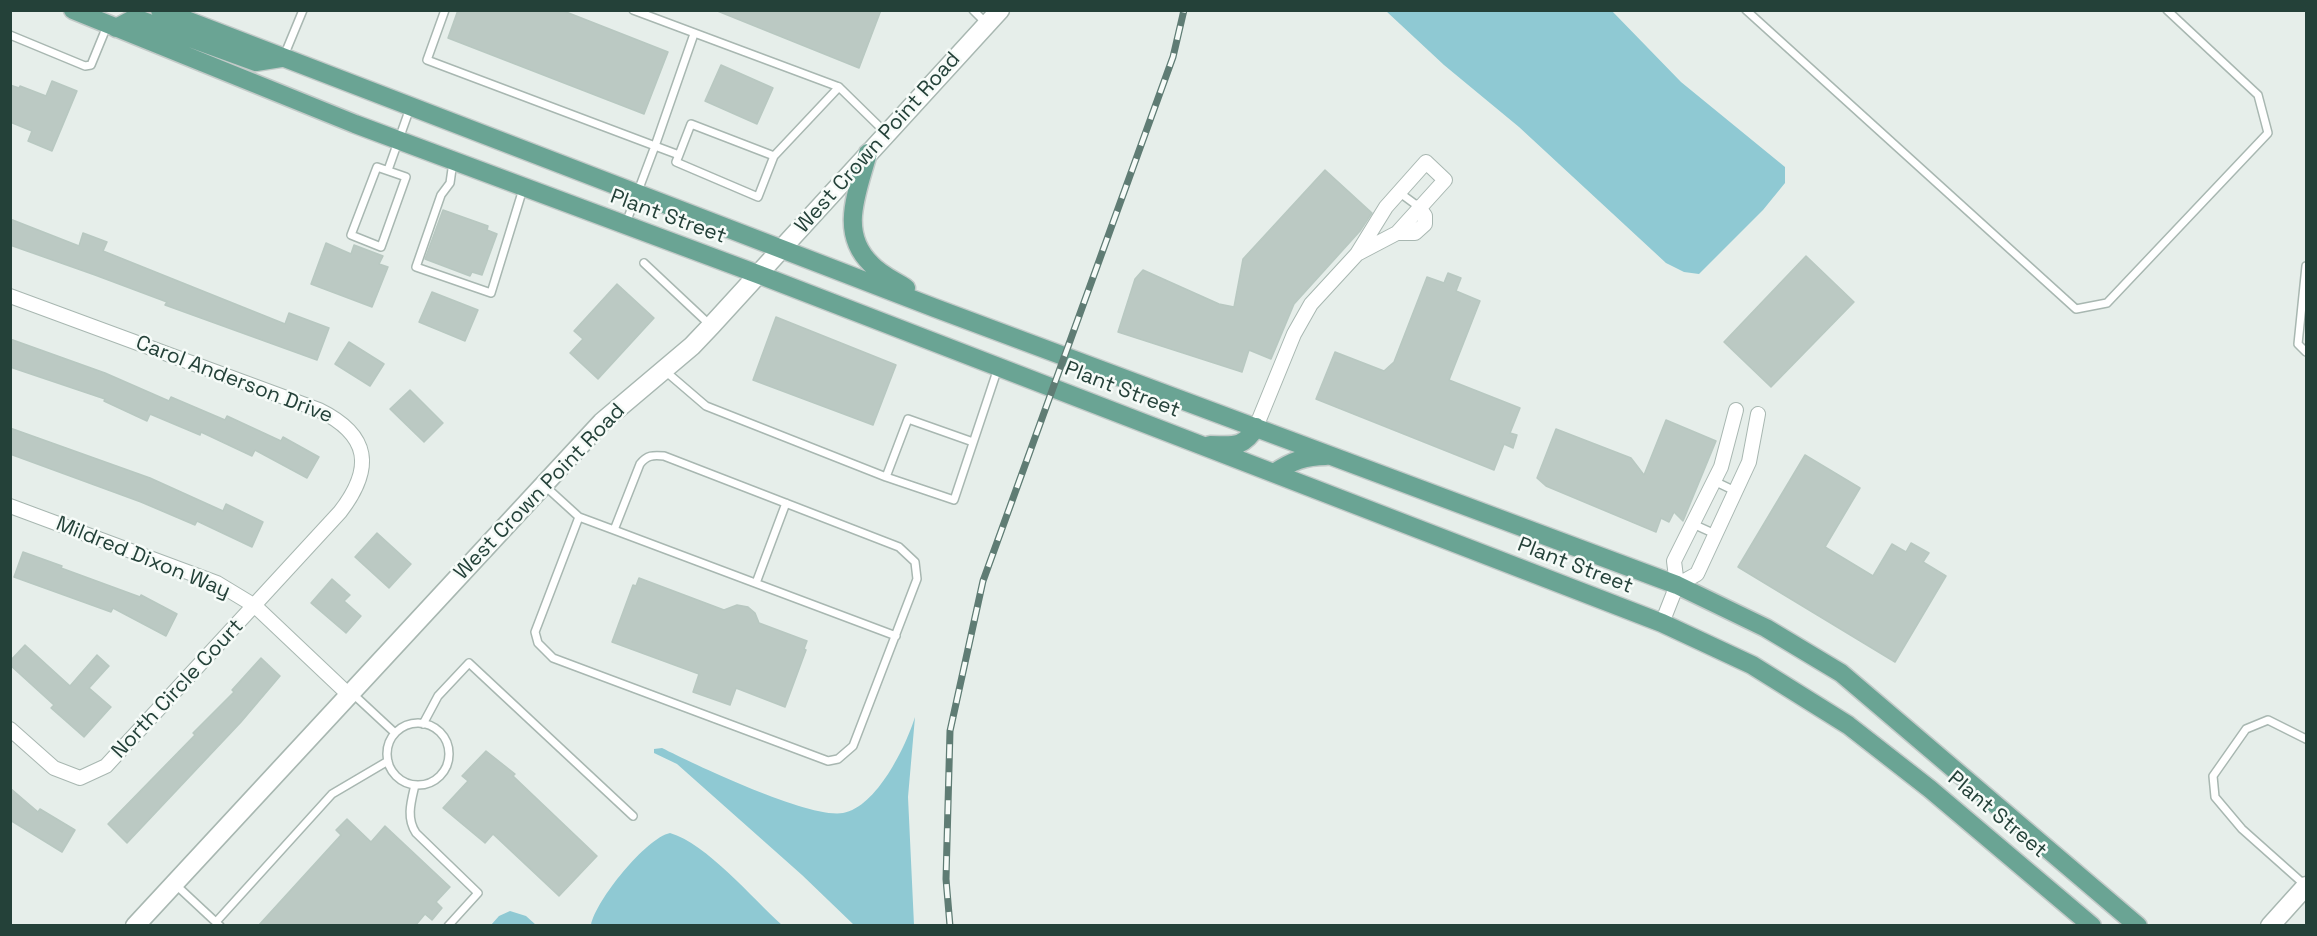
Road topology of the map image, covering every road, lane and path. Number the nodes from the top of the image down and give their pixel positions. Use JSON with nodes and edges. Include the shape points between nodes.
{"nodes":[{"id":1,"x":73,"y":10,"type":"edge"},
{"id":2,"x":160,"y":10,"type":"edge"},
{"id":3,"x":303,"y":10,"type":"edge"},
{"id":4,"x":445,"y":10,"type":"edge"},
{"id":5,"x":633,"y":10,"type":"edge"},
{"id":6,"x":973,"y":10,"type":"edge"},
{"id":7,"x":1000,"y":10,"type":"edge"},
{"id":8,"x":1746,"y":10,"type":"edge"},
{"id":9,"x":2167,"y":10,"type":"edge"},
{"id":10,"x":185,"y":15,"type":"edge"},
{"id":11,"x":988,"y":24,"type":"junction"},
{"id":12,"x":112,"y":26,"type":"junction"},
{"id":13,"x":694,"y":34,"type":"junction"},
{"id":14,"x":10,"y":35,"type":"edge"},
{"id":15,"x":283,"y":58,"type":"junction"},
{"id":16,"x":839,"y":87,"type":"junction"},
{"id":17,"x":410,"y":107,"type":"junction"},
{"id":18,"x":886,"y":133,"type":"junction"},
{"id":19,"x":399,"y":140,"type":"junction"},
{"id":20,"x":655,"y":146,"type":"junction"},
{"id":21,"x":868,"y":153,"type":"junction"},
{"id":22,"x":679,"y":155,"type":"junction"},
{"id":23,"x":774,"y":156,"type":"junction"},
{"id":24,"x":453,"y":160,"type":"junction"},
{"id":25,"x":388,"y":170,"type":"junction"},
{"id":26,"x":524,"y":186,"type":"junction"},
{"id":27,"x":637,"y":193,"type":"junction"},
{"id":28,"x":1400,"y":193,"type":"junction"},
{"id":29,"x":1419,"y":207,"type":"junction"},
{"id":30,"x":625,"y":225,"type":"junction"},
{"id":31,"x":783,"y":249,"type":"junction"},
{"id":32,"x":1357,"y":254,"type":"junction"},
{"id":33,"x":644,"y":263,"type":"dead end"},
{"id":34,"x":2306,"y":266,"type":"edge"},
{"id":35,"x":760,"y":274,"type":"junction"},
{"id":36,"x":10,"y":296,"type":"edge"},
{"id":37,"x":935,"y":308,"type":"junction"},
{"id":38,"x":711,"y":326,"type":"junction"},
{"id":39,"x":2307,"y":352,"type":"edge"},
{"id":40,"x":998,"y":367,"type":"junction"},
{"id":41,"x":664,"y":370,"type":"junction"},
{"id":42,"x":1736,"y":410,"type":"dead end"},
{"id":43,"x":1758,"y":414,"type":"dead end"},
{"id":44,"x":1256,"y":427,"type":"junction"},
{"id":45,"x":973,"y":442,"type":"junction"},
{"id":46,"x":1202,"y":446,"type":"junction"},
{"id":47,"x":1334,"y":456,"type":"junction"},
{"id":48,"x":1274,"y":473,"type":"junction"},
{"id":49,"x":886,"y":477,"type":"junction"},
{"id":50,"x":1714,"y":481,"type":"junction"},
{"id":51,"x":543,"y":485,"type":"junction"},
{"id":52,"x":1735,"y":491,"type":"junction"},
{"id":53,"x":786,"y":503,"type":"junction"},
{"id":54,"x":10,"y":506,"type":"edge"},
{"id":55,"x":579,"y":517,"type":"junction"},
{"id":56,"x":1693,"y":524,"type":"junction"},
{"id":57,"x":614,"y":530,"type":"junction"},
{"id":58,"x":1715,"y":534,"type":"junction"},
{"id":59,"x":756,"y":584,"type":"junction"},
{"id":60,"x":1677,"y":585,"type":"junction"},
{"id":61,"x":255,"y":606,"type":"junction"},
{"id":62,"x":1662,"y":623,"type":"junction"},
{"id":63,"x":896,"y":636,"type":"junction"},
{"id":64,"x":350,"y":693,"type":"junction"},
{"id":65,"x":423,"y":724,"type":"junction"},
{"id":66,"x":10,"y":729,"type":"edge"},
{"id":67,"x":395,"y":733,"type":"junction"},
{"id":68,"x":2307,"y":739,"type":"edge"},
{"id":69,"x":388,"y":760,"type":"junction"},
{"id":70,"x":415,"y":785,"type":"junction"},
{"id":71,"x":633,"y":816,"type":"dead end"},
{"id":72,"x":174,"y":883,"type":"junction"},
{"id":73,"x":2306,"y":886,"type":"edge"},
{"id":74,"x":218,"y":924,"type":"edge"},
{"id":75,"x":135,"y":926,"type":"edge"},
{"id":76,"x":448,"y":926,"type":"edge"},
{"id":77,"x":2092,"y":926,"type":"edge"},
{"id":78,"x":2138,"y":926,"type":"edge"},
{"id":79,"x":2270,"y":926,"type":"edge"}],
"edges":[{"from":1,"to":12,"type":"main road","name":"Plant Street"},
{"from":2,"to":10,"type":"main road","name":"Plant Street"},
{"from":3,"to":15,"type":"lane"},
{"from":4,"to":20,"type":"lane","via":[[427,60]]},
{"from":5,"to":13,"type":"lane"},
{"from":6,"to":11,"type":"lane"},
{"from":7,"to":11,"type":"street","name":"West Crown Point Road"},
{"from":8,"to":9,"type":"lane","via":[[2076,309],[2107,303],[2268,133],[2258,94]]},
{"from":10,"to":15,"type":"main road","name":"Plant Street"},
{"from":11,"to":18,"type":"street","name":"West Crown Point Road"},
{"from":12,"to":14,"type":"lane","via":[[91,65],[85,66]]},
{"from":12,"to":15,"type":"main road","via":[[135,18],[256,62]]},
{"from":12,"to":19,"type":"main road","name":"Plant Street"},
{"from":13,"to":16,"type":"lane"},
{"from":13,"to":20,"type":"lane"},
{"from":15,"to":17,"type":"main road","name":"Plant Street"},
{"from":16,"to":18,"type":"lane"},
{"from":16,"to":23,"type":"lane"},
{"from":17,"to":19,"type":"lane"},
{"from":17,"to":27,"type":"main road","name":"Plant Street"},
{"from":18,"to":21,"type":"street","name":"West Crown Point Road"},
{"from":19,"to":24,"type":"main road","name":"Plant Street"},
{"from":19,"to":25,"type":"lane"},
{"from":20,"to":22,"type":"lane"},
{"from":20,"to":27,"type":"lane"},
{"from":21,"to":31,"type":"street","name":"West Crown Point Road"},
{"from":21,"to":37,"type":"main road","via":[[853,209],[854,240],[872,266]]},
{"from":22,"to":23,"type":"lane","via":[[691,124]]},
{"from":22,"to":23,"type":"lane","via":[[676,162],[758,197]]},
{"from":24,"to":26,"type":"main road","name":"Plant Street"},
{"from":24,"to":26,"type":"lane","via":[[450,183],[441,195],[416,267],[491,293]]},
{"from":25,"to":25,"type":"lane","via":[[377,167],[351,236],[381,247],[406,177]]},
{"from":26,"to":30,"type":"main road","name":"Plant Street"},
{"from":27,"to":30,"type":"lane"},
{"from":27,"to":31,"type":"main road","name":"Plant Street"},
{"from":28,"to":29,"type":"lane"},
{"from":28,"to":29,"type":"street","via":[[1426,162],[1445,180]]},
{"from":28,"to":32,"type":"street","via":[[1386,207]]},
{"from":29,"to":32,"type":"street","via":[[1397,233]]},
{"from":30,"to":35,"type":"main road","name":"Plant Street"},
{"from":31,"to":35,"type":"street","name":"West Crown Point Road"},
{"from":31,"to":37,"type":"main road","name":"Plant Street"},
{"from":32,"to":44,"type":"street","via":[[1311,304],[1294,334]]},
{"from":33,"to":38,"type":"lane"},
{"from":34,"to":39,"type":"lane","via":[[2298,344]]},
{"from":35,"to":38,"type":"street","name":"West Crown Point Road"},
{"from":35,"to":40,"type":"main road","name":"Plant Street"},
{"from":36,"to":61,"type":"street","name":"Carol Anderson Drive","via":[[343,422],[359,444],[363,465],[356,491]]},
{"from":37,"to":44,"type":"main road","name":"Plant Street"},
{"from":38,"to":41,"type":"street","name":"West Crown Point Road"},
{"from":40,"to":45,"type":"lane"},
{"from":40,"to":46,"type":"main road","name":"Plant Street"},
{"from":41,"to":49,"type":"lane","via":[[706,406]]},
{"from":41,"to":51,"type":"street","name":"West Crown Point Road","via":[[602,422]]},
{"from":42,"to":50,"type":"street"},
{"from":43,"to":52,"type":"street","via":[[1749,462]]},
{"from":44,"to":46,"type":"main road","via":[[1248,440],[1238,445]]},
{"from":44,"to":47,"type":"main road","name":"Plant Street"},
{"from":45,"to":49,"type":"lane","via":[[908,419]]},
{"from":45,"to":49,"type":"lane","via":[[954,500]]},
{"from":46,"to":48,"type":"main road","name":"Plant Street"},
{"from":47,"to":48,"type":"main road","via":[[1308,456]]},
{"from":47,"to":60,"type":"main road","name":"Plant Street"},
{"from":48,"to":62,"type":"main road","name":"Plant Street"},
{"from":50,"to":52,"type":"lane"},
{"from":50,"to":56,"type":"street"},
{"from":51,"to":55,"type":"lane"},
{"from":51,"to":64,"type":"street","name":"West Crown Point Road"},
{"from":52,"to":58,"type":"street"},
{"from":53,"to":57,"type":"lane","via":[[654,455],[640,464]]},
{"from":53,"to":59,"type":"lane"},
{"from":53,"to":63,"type":"lane","via":[[908,553],[915,562],[917,579]]},
{"from":54,"to":61,"type":"street","name":"Mildred Dixon Way","via":[[217,583]]},
{"from":55,"to":57,"type":"lane"},
{"from":55,"to":63,"type":"lane","via":[[535,632],[544,651],[553,658],[817,758],[838,759],[853,746]]},
{"from":56,"to":58,"type":"lane"},
{"from":56,"to":60,"type":"street","via":[[1674,561]]},
{"from":57,"to":59,"type":"lane"},
{"from":58,"to":60,"type":"street","via":[[1697,574]]},
{"from":59,"to":63,"type":"lane"},
{"from":60,"to":62,"type":"street"},
{"from":60,"to":78,"type":"main road","name":"Plant Street","via":[[1766,628],[1841,673]]},
{"from":61,"to":64,"type":"street","name":"Mildred Dixon Way"},
{"from":61,"to":66,"type":"street","name":"North Circle Court","via":[[106,766],[80,777],[54,768]]},
{"from":62,"to":77,"type":"main road","name":"Plant Street","via":[[1752,665],[1848,725]]},
{"from":64,"to":67,"type":"lane"},
{"from":64,"to":72,"type":"street","name":"West Crown Point Road"},
{"from":65,"to":67,"type":"lane","via":[[409,724]]},
{"from":65,"to":70,"type":"lane","via":[[439,731],[445,739],[449,759],[440,777]]},
{"from":65,"to":71,"type":"lane","via":[[438,696],[469,663]]},
{"from":67,"to":69,"type":"lane","via":[[388,745]]},
{"from":68,"to":73,"type":"lane","via":[[2268,720],[2246,729],[2213,776],[2215,797],[2242,829]]},
{"from":69,"to":70,"type":"lane","via":[[401,781]]},
{"from":69,"to":74,"type":"lane","via":[[332,794]]},
{"from":70,"to":76,"type":"lane","via":[[411,825],[478,893]]},
{"from":72,"to":74,"type":"lane"},
{"from":72,"to":75,"type":"street","name":"West Crown Point Road"},
{"from":73,"to":79,"type":"street"}]}
